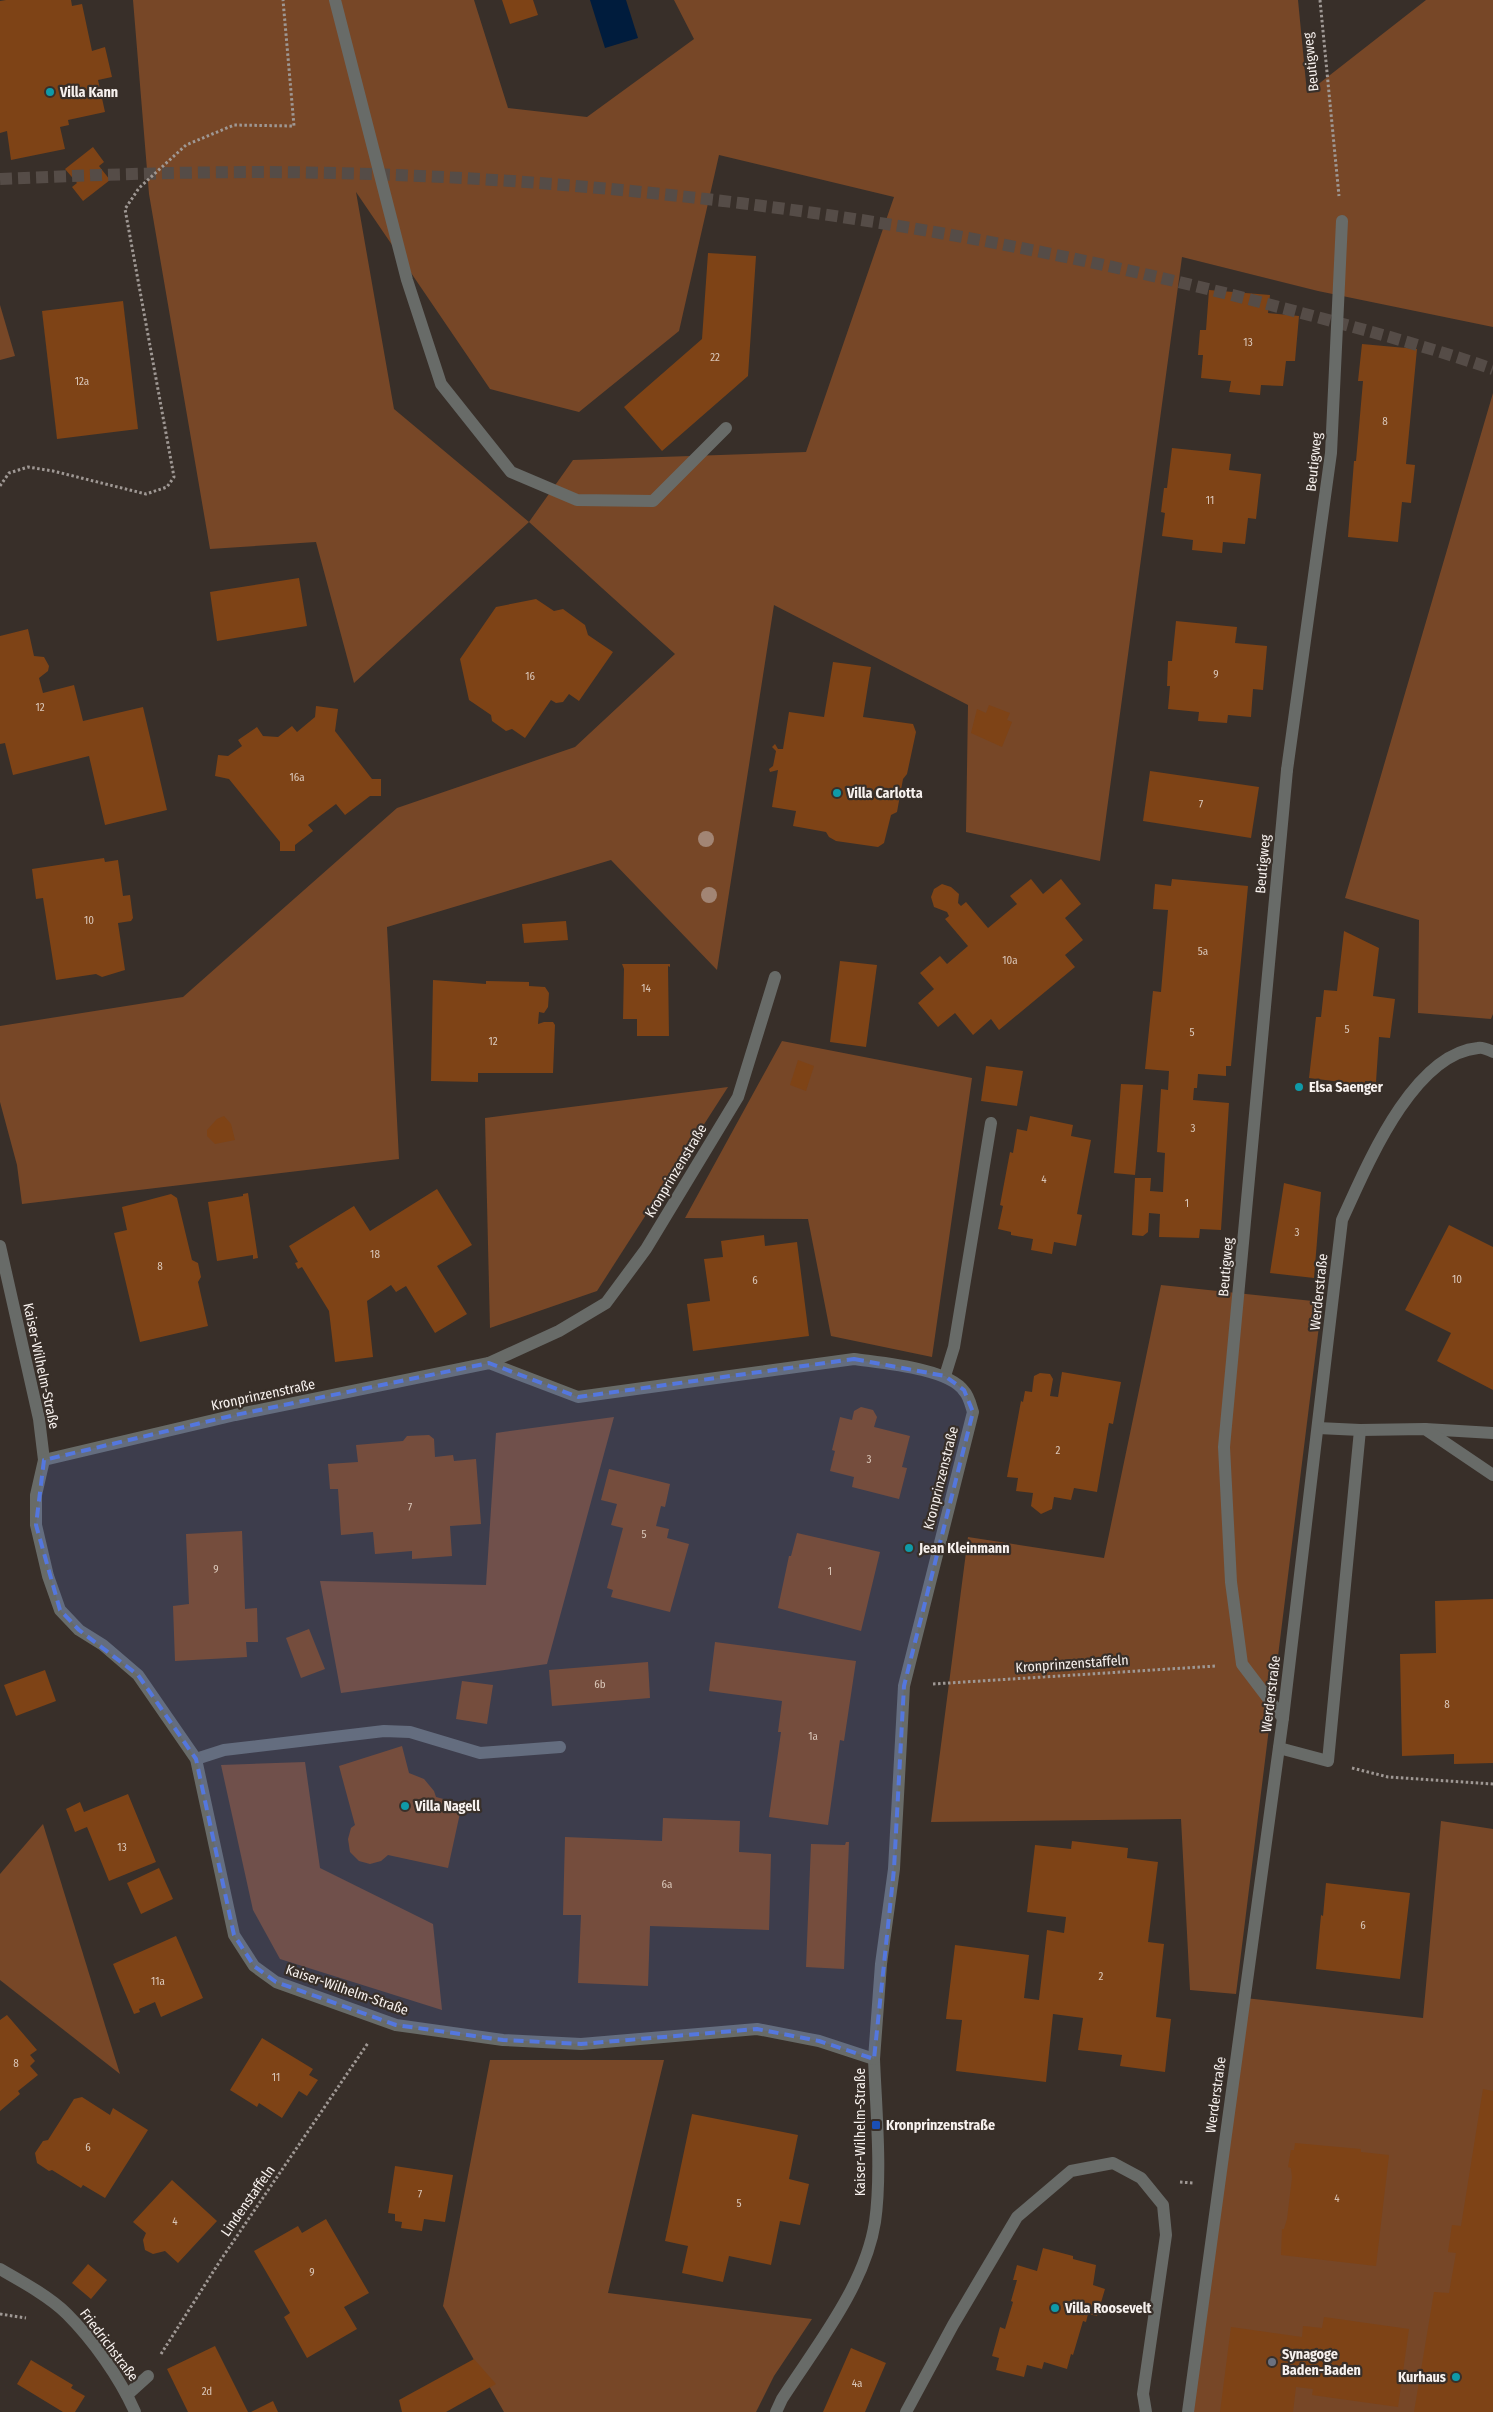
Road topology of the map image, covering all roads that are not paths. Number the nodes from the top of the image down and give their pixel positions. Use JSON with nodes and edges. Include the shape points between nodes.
{"nodes":[{"id":1,"x":335,"y":0,"type":"edge"},
{"id":2,"x":1342,"y":221,"type":"road end"},
{"id":3,"x":726,"y":428,"type":"dead end"},
{"id":4,"x":775,"y":977,"type":"dead end"},
{"id":5,"x":1493,"y":1052,"type":"edge"},
{"id":6,"x":991,"y":1123,"type":"dead end"},
{"id":7,"x":0,"y":1246,"type":"edge"},
{"id":8,"x":489,"y":1364,"type":"junction"},
{"id":9,"x":945,"y":1376,"type":"junction"},
{"id":10,"x":1318,"y":1428,"type":"junction"},
{"id":11,"x":1425,"y":1429,"type":"junction"},
{"id":12,"x":1360,"y":1430,"type":"junction"},
{"id":13,"x":1493,"y":1433,"type":"edge"},
{"id":14,"x":44,"y":1460,"type":"junction"},
{"id":15,"x":1493,"y":1475,"type":"edge"},
{"id":16,"x":1283,"y":1718,"type":"junction"},
{"id":17,"x":560,"y":1748,"type":"dead end"},
{"id":18,"x":1279,"y":1748,"type":"junction"},
{"id":19,"x":196,"y":1759,"type":"junction"},
{"id":20,"x":874,"y":2059,"type":"junction"},
{"id":21,"x":0,"y":2269,"type":"edge"},
{"id":22,"x":148,"y":2376,"type":"road end"},
{"id":23,"x":127,"y":2395,"type":"junction"},
{"id":24,"x":135,"y":2412,"type":"edge"},
{"id":25,"x":776,"y":2412,"type":"edge"},
{"id":26,"x":906,"y":2412,"type":"edge"},
{"id":27,"x":1146,"y":2412,"type":"edge"},
{"id":28,"x":1188,"y":2412,"type":"edge"}],
"edges":[{"from":1,"to":3,"type":"street","via":[[407,280],[441,384],[511,472],[577,500],[653,501]]},
{"from":2,"to":16,"type":"street","name":"Beutigweg","via":[[1331,453],[1287,770],[1224,1447],[1231,1582],[1242,1664]]},
{"from":4,"to":8,"type":"street","name":"Kronprinzenstraße","via":[[738,1097],[646,1249],[606,1303],[559,1331]]},
{"from":5,"to":10,"type":"street","name":"Werderstraße","via":[[1479,1048],[1456,1055],[1434,1069],[1406,1098],[1369,1161],[1342,1220]]},
{"from":6,"to":9,"type":"street","via":[[954,1346]]},
{"from":7,"to":14,"type":"street","name":"Kaiser-Wilhelm-Straße","via":[[39,1419]]},
{"from":8,"to":9,"type":"street","name":"Kronprinzenstraße","via":[[578,1397],[854,1359],[896,1364]]},
{"from":8,"to":14,"type":"street","name":"Kronprinzenstraße","via":[[235,1415]]},
{"from":9,"to":20,"type":"street","name":"Kronprinzenstraße","via":[[964,1390],[973,1412],[904,1686],[894,1869],[881,1964]]},
{"from":10,"to":12,"type":"street"},
{"from":10,"to":16,"type":"street","name":"Werderstraße"},
{"from":11,"to":12,"type":"street"},
{"from":11,"to":13,"type":"street"},
{"from":11,"to":15,"type":"street"},
{"from":12,"to":18,"type":"street","via":[[1328,1761]]},
{"from":14,"to":19,"type":"street","name":"Kaiser-Wilhelm-Straße","via":[[36,1495],[36,1525],[60,1610],[79,1630],[103,1645],[138,1675]]},
{"from":16,"to":18,"type":"street","name":"Werderstraße"},
{"from":17,"to":19,"type":"street","via":[[480,1753],[410,1732],[384,1730],[224,1750]]},
{"from":18,"to":28,"type":"street","name":"Werderstraße"},
{"from":19,"to":20,"type":"street","name":"Kaiser-Wilhelm-Straße","via":[[234,1935],[254,1966],[276,1982],[396,2025],[504,2040],[581,2044],[757,2028]]},
{"from":20,"to":25,"type":"street","name":"Kaiser-Wilhelm-Straße","via":[[877,2169],[875,2222],[868,2248],[842,2306]]},
{"from":21,"to":23,"type":"street","name":"Friedrichstraße","via":[[67,2313]]},
{"from":22,"to":23,"type":"street"},
{"from":23,"to":24,"type":"street","name":"Friedrichstraße"},
{"from":26,"to":27,"type":"street","via":[[1017,2217],[1071,2171],[1113,2163],[1141,2178],[1163,2205],[1166,2234],[1143,2394]]}]}
